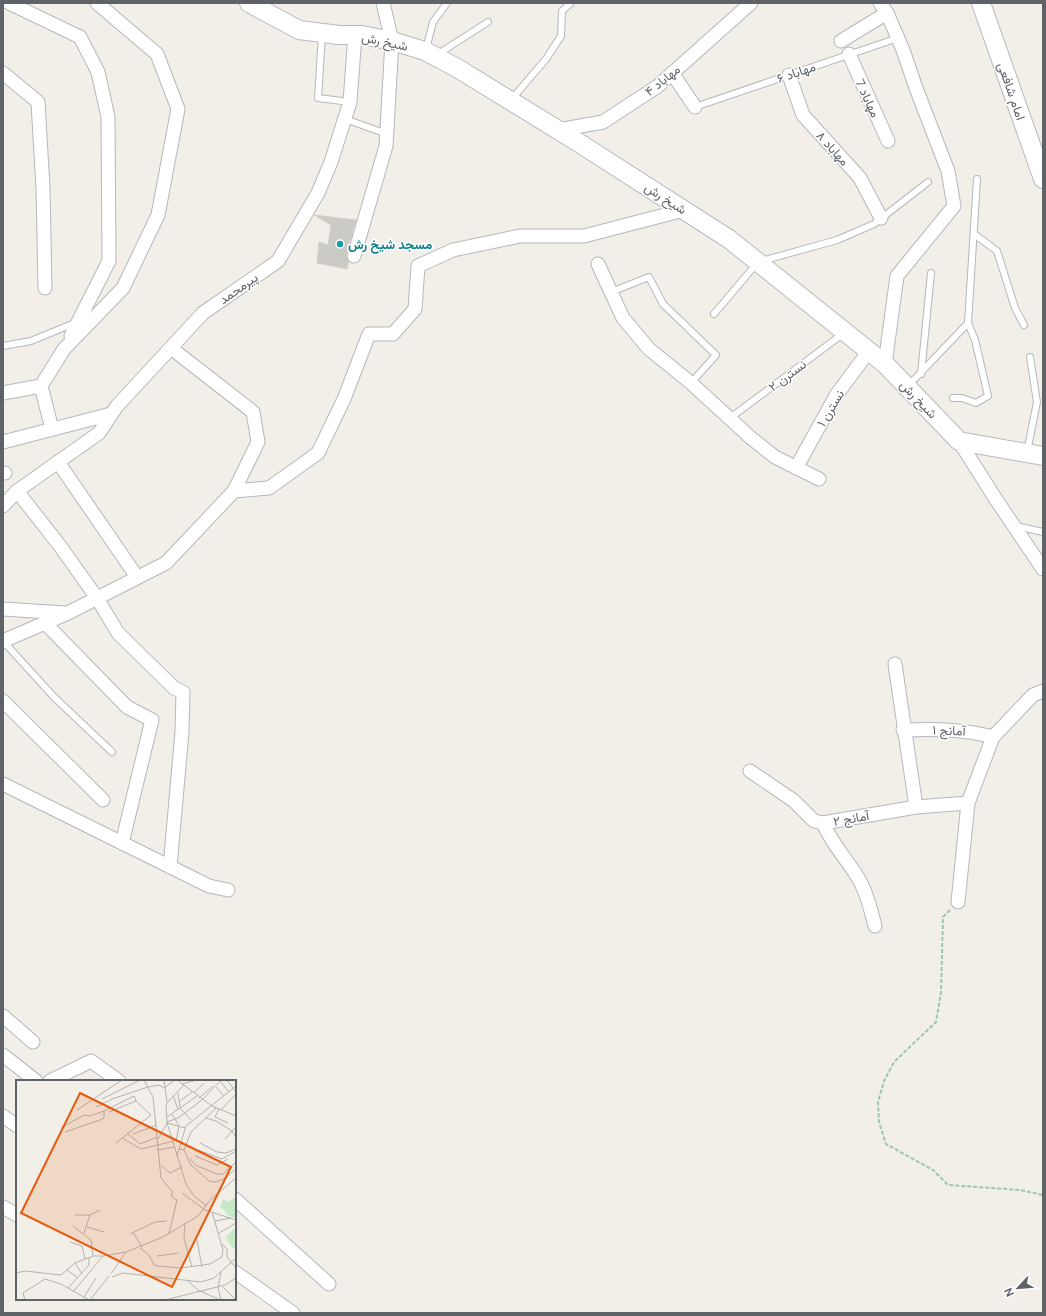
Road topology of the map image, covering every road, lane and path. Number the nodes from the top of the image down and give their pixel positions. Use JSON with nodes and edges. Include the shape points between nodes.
{"nodes":[{"id":1,"x":9,"y":3,"type":"edge"},
{"id":2,"x":97,"y":3,"type":"edge"},
{"id":3,"x":249,"y":3,"type":"edge"},
{"id":4,"x":384,"y":3,"type":"edge"},
{"id":5,"x":447,"y":3,"type":"edge"},
{"id":6,"x":571,"y":3,"type":"edge"},
{"id":7,"x":751,"y":3,"type":"edge"},
{"id":8,"x":981,"y":3,"type":"edge"},
{"id":9,"x":884,"y":8,"type":"edge"},
{"id":10,"x":488,"y":22,"type":"dead end"},
{"id":11,"x":322,"y":33,"type":"junction"},
{"id":12,"x":355,"y":35,"type":"junction"},
{"id":13,"x":898,"y":38,"type":"junction"},
{"id":14,"x":392,"y":41,"type":"junction"},
{"id":15,"x":841,"y":41,"type":"dead end"},
{"id":16,"x":430,"y":54,"type":"junction"},
{"id":17,"x":848,"y":54,"type":"junction"},
{"id":18,"x":3,"y":73,"type":"edge"},
{"id":19,"x":672,"y":73,"type":"junction"},
{"id":20,"x":789,"y":75,"type":"junction"},
{"id":21,"x":510,"y":101,"type":"junction"},
{"id":22,"x":350,"y":102,"type":"junction"},
{"id":23,"x":695,"y":107,"type":"joint"},
{"id":24,"x":345,"y":119,"type":"junction"},
{"id":25,"x":558,"y":130,"type":"junction"},
{"id":26,"x":387,"y":134,"type":"junction"},
{"id":27,"x":888,"y":141,"type":"dead end"},
{"id":28,"x":977,"y":179,"type":"dead end"},
{"id":29,"x":1043,"y":179,"type":"edge"},
{"id":30,"x":928,"y":182,"type":"dead end"},
{"id":31,"x":684,"y":210,"type":"junction"},
{"id":32,"x":881,"y":218,"type":"junction"},
{"id":33,"x":974,"y":234,"type":"junction"},
{"id":34,"x":354,"y":256,"type":"dead end"},
{"id":35,"x":758,"y":262,"type":"junction"},
{"id":36,"x":598,"y":264,"type":"dead end"},
{"id":37,"x":931,"y":273,"type":"dead end"},
{"id":38,"x":45,"y":288,"type":"dead end"},
{"id":39,"x":611,"y":292,"type":"junction"},
{"id":40,"x":714,"y":314,"type":"dead end"},
{"id":41,"x":78,"y":322,"type":"junction"},
{"id":42,"x":968,"y":323,"type":"junction"},
{"id":43,"x":1024,"y":324,"type":"dead end"},
{"id":44,"x":845,"y":332,"type":"junction"},
{"id":45,"x":3,"y":346,"type":"edge"},
{"id":46,"x":171,"y":348,"type":"junction"},
{"id":47,"x":64,"y":349,"type":"junction"},
{"id":48,"x":868,"y":351,"type":"junction"},
{"id":49,"x":1030,"y":357,"type":"dead end"},
{"id":50,"x":885,"y":364,"type":"junction"},
{"id":51,"x":921,"y":374,"type":"junction"},
{"id":52,"x":691,"y":383,"type":"junction"},
{"id":53,"x":41,"y":386,"type":"junction"},
{"id":54,"x":907,"y":388,"type":"junction"},
{"id":55,"x":3,"y":393,"type":"edge"},
{"id":56,"x":952,"y":398,"type":"dead end"},
{"id":57,"x":112,"y":414,"type":"junction"},
{"id":58,"x":730,"y":418,"type":"junction"},
{"id":59,"x":52,"y":429,"type":"junction"},
{"id":60,"x":959,"y":441,"type":"junction"},
{"id":61,"x":3,"y":442,"type":"edge"},
{"id":62,"x":1035,"y":454,"type":"edge"},
{"id":63,"x":58,"y":462,"type":"junction"},
{"id":64,"x":796,"y":468,"type":"junction"},
{"id":65,"x":819,"y":479,"type":"dead end"},
{"id":66,"x":17,"y":491,"type":"junction"},
{"id":67,"x":234,"y":491,"type":"junction"},
{"id":68,"x":3,"y":506,"type":"edge"},
{"id":69,"x":1013,"y":525,"type":"junction"},
{"id":70,"x":1043,"y":532,"type":"edge"},
{"id":71,"x":1043,"y":569,"type":"edge"},
{"id":72,"x":137,"y":578,"type":"junction"},
{"id":73,"x":98,"y":598,"type":"junction"},
{"id":74,"x":3,"y":609,"type":"edge"},
{"id":75,"x":68,"y":613,"type":"junction"},
{"id":76,"x":45,"y":623,"type":"junction"},
{"id":77,"x":3,"y":641,"type":"edge"},
{"id":78,"x":895,"y":664,"type":"dead end"},
{"id":79,"x":1043,"y":691,"type":"edge"},
{"id":80,"x":3,"y":701,"type":"edge"},
{"id":81,"x":903,"y":730,"type":"junction"},
{"id":82,"x":993,"y":736,"type":"junction"},
{"id":83,"x":112,"y":752,"type":"dead end"},
{"id":84,"x":750,"y":771,"type":"dead end"},
{"id":85,"x":3,"y":784,"type":"edge"},
{"id":86,"x":103,"y":800,"type":"dead end"},
{"id":87,"x":968,"y":803,"type":"junction"},
{"id":88,"x":916,"y":807,"type":"junction"},
{"id":89,"x":823,"y":823,"type":"junction"},
{"id":90,"x":122,"y":843,"type":"junction"},
{"id":91,"x":170,"y":867,"type":"junction"},
{"id":92,"x":228,"y":890,"type":"dead end"},
{"id":93,"x":958,"y":902,"type":"joint"},
{"id":94,"x":875,"y":926,"type":"dead end"},
{"id":95,"x":3,"y":1016,"type":"edge"},
{"id":96,"x":34,"y":1042,"type":"dead end"},
{"id":97,"x":3,"y":1055,"type":"edge"},
{"id":98,"x":35,"y":1080,"type":"edge"},
{"id":99,"x":52,"y":1080,"type":"edge"},
{"id":100,"x":117,"y":1080,"type":"edge"},
{"id":101,"x":3,"y":1116,"type":"edge"},
{"id":102,"x":16,"y":1125,"type":"edge"},
{"id":103,"x":1043,"y":1195,"type":"edge"},
{"id":104,"x":236,"y":1200,"type":"edge"},
{"id":105,"x":3,"y":1208,"type":"edge"},
{"id":106,"x":16,"y":1214,"type":"edge"},
{"id":107,"x":236,"y":1273,"type":"edge"},
{"id":108,"x":329,"y":1284,"type":"dead end"},
{"id":109,"x":293,"y":1313,"type":"edge"}],
"edges":[{"from":1,"to":41,"type":"street","via":[[80,37],[98,72],[108,117],[109,261]]},
{"from":2,"to":47,"type":"street","via":[[157,54],[178,109],[158,215],[123,288]]},
{"from":3,"to":11,"type":"street","name":"شیخ رش","via":[[299,30]]},
{"from":4,"to":14,"type":"street"},
{"from":5,"to":16,"type":"lane","via":[[433,22]]},
{"from":6,"to":21,"type":"lane","via":[[562,11],[561,36],[546,59]]},
{"from":7,"to":19,"type":"street","name":"مهاباد ۴"},
{"from":8,"to":29,"type":"street","name":"امام شافعی"},
{"from":9,"to":13,"type":"street"},
{"from":9,"to":15,"type":"street"},
{"from":10,"to":16,"type":"lane"},
{"from":11,"to":12,"type":"street","name":"شیخ رش"},
{"from":11,"to":22,"type":"lane","via":[[318,98]]},
{"from":12,"to":14,"type":"street","name":"شیخ رش"},
{"from":12,"to":22,"type":"street","name":"پیرمحمد"},
{"from":13,"to":17,"type":"lane","name":"مهاباد ۶"},
{"from":13,"to":50,"type":"street","via":[[948,171],[954,206],[897,276]]},
{"from":14,"to":16,"type":"street","name":"شیخ رش"},
{"from":14,"to":26,"type":"street"},
{"from":16,"to":21,"type":"street","name":"شیخ رش"},
{"from":17,"to":20,"type":"lane","name":"مهاباد ۶"},
{"from":17,"to":27,"type":"street","name":"مهاباد 7"},
{"from":18,"to":38,"type":"street","via":[[38,102]]},
{"from":19,"to":23,"type":"street"},
{"from":19,"to":25,"type":"street","name":"مهاباد ۴","via":[[658,86],[603,122]]},
{"from":20,"to":23,"type":"lane","name":"مهاباد ۶"},
{"from":20,"to":32,"type":"street","name":"مهاباد ۸","via":[[803,115],[860,178]]},
{"from":21,"to":25,"type":"street","name":"شیخ رش"},
{"from":22,"to":24,"type":"street","name":"پیرمحمد"},
{"from":24,"to":26,"type":"lane"},
{"from":24,"to":46,"type":"street","name":"پیرمحمد","via":[[318,193],[278,261],[203,313]]},
{"from":25,"to":31,"type":"street","name":"شیخ رش"},
{"from":26,"to":34,"type":"street","via":[[386,146]]},
{"from":28,"to":33,"type":"lane"},
{"from":30,"to":32,"type":"lane"},
{"from":31,"to":35,"type":"street","name":"شیخ رش","via":[[729,239]]},
{"from":31,"to":67,"type":"street","via":[[584,236],[520,236],[452,250],[418,266],[416,310],[393,334],[370,334],[344,400],[318,453],[269,488]]},
{"from":32,"to":35,"type":"lane","via":[[874,224],[837,240]]},
{"from":33,"to":42,"type":"lane"},
{"from":33,"to":43,"type":"lane","via":[[997,251],[1015,308]]},
{"from":35,"to":40,"type":"lane"},
{"from":35,"to":44,"type":"street","name":"شیخ رش"},
{"from":36,"to":39,"type":"street"},
{"from":37,"to":51,"type":"lane"},
{"from":39,"to":52,"type":"street","via":[[623,318],[649,349]]},
{"from":39,"to":52,"type":"lane","via":[[649,277],[663,304],[716,355]]},
{"from":41,"to":45,"type":"lane","via":[[31,340]]},
{"from":41,"to":47,"type":"street"},
{"from":42,"to":51,"type":"lane"},
{"from":42,"to":56,"type":"lane","via":[[975,340],[988,396],[976,403],[962,398]]},
{"from":44,"to":48,"type":"street","name":"شیخ رش"},
{"from":44,"to":58,"type":"lane","name":"نسترن ۲"},
{"from":46,"to":57,"type":"street","name":"پیرمحمد"},
{"from":46,"to":67,"type":"street","via":[[253,412],[258,442]]},
{"from":47,"to":53,"type":"street"},
{"from":48,"to":50,"type":"street","name":"شیخ رش"},
{"from":48,"to":64,"type":"street","name":"نسترن ۱","via":[[837,394]]},
{"from":49,"to":62,"type":"lane","via":[[1036,402]]},
{"from":50,"to":54,"type":"street","name":"شیخ رش"},
{"from":51,"to":54,"type":"lane"},
{"from":52,"to":58,"type":"street"},
{"from":53,"to":55,"type":"street"},
{"from":53,"to":59,"type":"street"},
{"from":54,"to":60,"type":"street","name":"شیخ رش"},
{"from":57,"to":59,"type":"street"},
{"from":57,"to":63,"type":"street","name":"پیرمحمد","via":[[99,434]]},
{"from":58,"to":64,"type":"street","via":[[750,438],[775,457]]},
{"from":59,"to":61,"type":"street"},
{"from":60,"to":62,"type":"street"},
{"from":60,"to":69,"type":"street"},
{"from":63,"to":66,"type":"street","name":"پیرمحمد"},
{"from":63,"to":72,"type":"street"},
{"from":64,"to":65,"type":"street"},
{"from":66,"to":68,"type":"street","name":"پیرمحمد"},
{"from":66,"to":73,"type":"street"},
{"from":67,"to":72,"type":"street","via":[[166,563]]},
{"from":69,"to":70,"type":"lane"},
{"from":69,"to":71,"type":"street"},
{"from":72,"to":73,"type":"street"},
{"from":73,"to":75,"type":"street"},
{"from":73,"to":91,"type":"street","via":[[118,633],[174,688],[183,692]]},
{"from":74,"to":75,"type":"street"},
{"from":75,"to":76,"type":"street"},
{"from":76,"to":77,"type":"street"},
{"from":76,"to":90,"type":"street","via":[[127,707],[152,720]]},
{"from":77,"to":83,"type":"lane","via":[[54,697]]},
{"from":78,"to":81,"type":"street"},
{"from":79,"to":82,"type":"street","via":[[1033,695]]},
{"from":80,"to":86,"type":"street"},
{"from":81,"to":82,"type":"street","name":"آمانج ۱","via":[[940,728]]},
{"from":81,"to":88,"type":"street"},
{"from":82,"to":87,"type":"street"},
{"from":84,"to":89,"type":"street","name":"آمانج ۲","via":[[794,801],[814,821]]},
{"from":85,"to":90,"type":"street"},
{"from":87,"to":88,"type":"street","name":"آمانج ۲"},
{"from":87,"to":93,"type":"street"},
{"from":88,"to":89,"type":"street","name":"آمانج ۲"},
{"from":89,"to":94,"type":"street","via":[[865,891]]},
{"from":90,"to":91,"type":"street"},
{"from":91,"to":92,"type":"street","via":[[209,886]]},
{"from":93,"to":103,"type":"path","via":[[943,918],[941,993],[936,1022],[894,1062],[884,1081],[878,1102],[879,1122],[886,1144],[933,1170],[948,1185],[1020,1190]]},
{"from":95,"to":96,"type":"street"},
{"from":97,"to":98,"type":"street"},
{"from":99,"to":100,"type":"street","via":[[91,1062]]},
{"from":101,"to":102,"type":"street"},
{"from":104,"to":108,"type":"street"},
{"from":105,"to":106,"type":"street"},
{"from":107,"to":109,"type":"street"}]}
